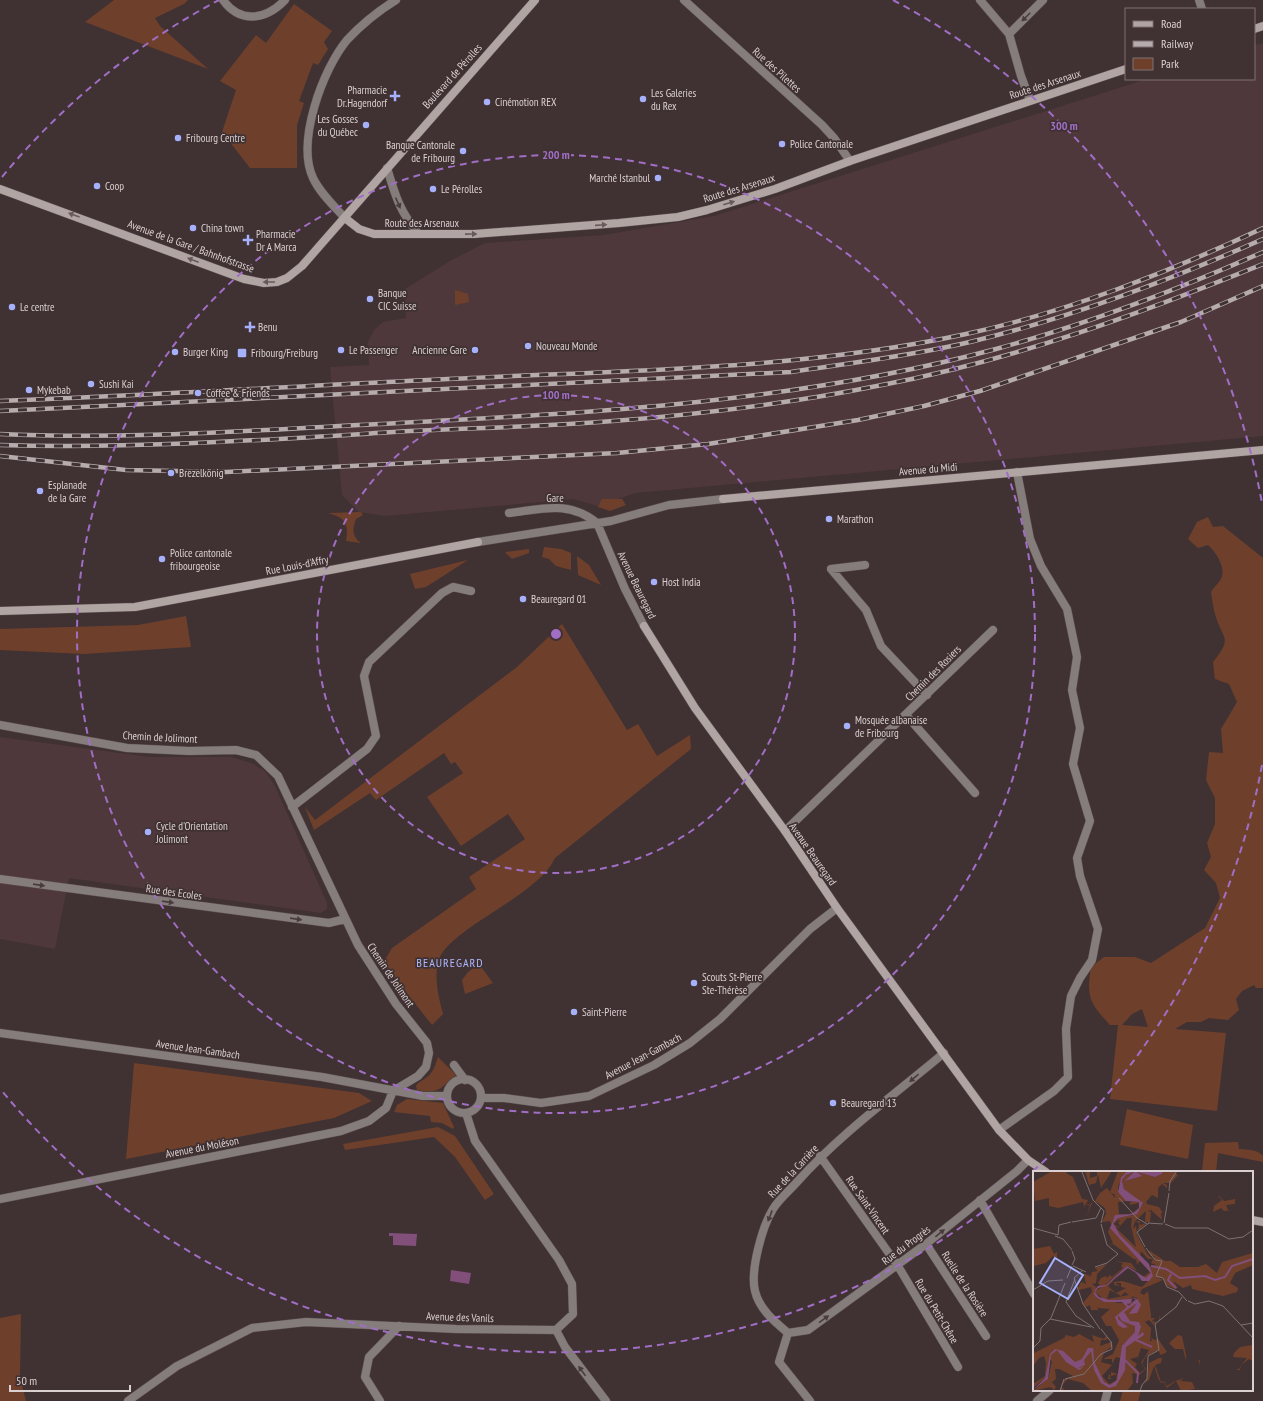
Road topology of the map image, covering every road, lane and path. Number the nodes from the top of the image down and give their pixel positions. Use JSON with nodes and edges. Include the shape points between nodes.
{"nodes":[{"id":1,"x":223,"y":0,"type":"edge"},
{"id":2,"x":285,"y":0,"type":"edge"},
{"id":3,"x":396,"y":0,"type":"edge"},
{"id":4,"x":535,"y":0,"type":"edge"},
{"id":5,"x":684,"y":0,"type":"edge"},
{"id":6,"x":980,"y":0,"type":"edge"},
{"id":7,"x":1043,"y":0,"type":"edge"},
{"id":8,"x":1009,"y":34,"type":"junction"},
{"id":9,"x":1125,"y":70,"type":"edge"},
{"id":10,"x":1030,"y":100,"type":"junction"},
{"id":11,"x":850,"y":161,"type":"junction"},
{"id":12,"x":387,"y":168,"type":"junction"},
{"id":13,"x":0,"y":189,"type":"edge"},
{"id":14,"x":345,"y":218,"type":"junction"},
{"id":15,"x":418,"y":233,"type":"junction"},
{"id":16,"x":288,"y":278,"type":"joint"},
{"id":17,"x":1263,"y":450,"type":"edge"},
{"id":18,"x":1017,"y":472,"type":"junction"},
{"id":19,"x":723,"y":500,"type":"joint"},
{"id":20,"x":509,"y":513,"type":"dead end"},
{"id":21,"x":597,"y":523,"type":"junction"},
{"id":22,"x":478,"y":542,"type":"joint"},
{"id":23,"x":864,"y":565,"type":"dead end"},
{"id":24,"x":471,"y":591,"type":"dead end"},
{"id":25,"x":0,"y":611,"type":"edge"},
{"id":26,"x":644,"y":626,"type":"joint"},
{"id":27,"x":993,"y":630,"type":"dead end"},
{"id":28,"x":927,"y":695,"type":"junction"},
{"id":29,"x":906,"y":715,"type":"junction"},
{"id":30,"x":0,"y":725,"type":"edge"},
{"id":31,"x":975,"y":793,"type":"dead end"},
{"id":32,"x":292,"y":806,"type":"junction"},
{"id":33,"x":785,"y":831,"type":"junction"},
{"id":34,"x":0,"y":880,"type":"edge"},
{"id":35,"x":837,"y":908,"type":"junction"},
{"id":36,"x":345,"y":919,"type":"junction"},
{"id":37,"x":0,"y":1033,"type":"edge"},
{"id":38,"x":944,"y":1053,"type":"junction"},
{"id":39,"x":454,"y":1065,"type":"dead end"},
{"id":40,"x":465,"y":1080,"type":"junction"},
{"id":41,"x":393,"y":1091,"type":"junction"},
{"id":42,"x":447,"y":1096,"type":"junction"},
{"id":43,"x":481,"y":1098,"type":"junction"},
{"id":44,"x":466,"y":1113,"type":"junction"},
{"id":45,"x":999,"y":1130,"type":"junction"},
{"id":46,"x":820,"y":1156,"type":"junction"},
{"id":47,"x":1028,"y":1160,"type":"junction"},
{"id":48,"x":1044,"y":1171,"type":"edge"},
{"id":49,"x":0,"y":1199,"type":"edge"},
{"id":50,"x":980,"y":1200,"type":"junction"},
{"id":51,"x":1253,"y":1220,"type":"edge"},
{"id":52,"x":1263,"y":1222,"type":"edge"},
{"id":53,"x":926,"y":1244,"type":"junction"},
{"id":54,"x":898,"y":1266,"type":"junction"},
{"id":55,"x":1033,"y":1292,"type":"edge"},
{"id":56,"x":399,"y":1326,"type":"junction"},
{"id":57,"x":556,"y":1330,"type":"junction"},
{"id":58,"x":788,"y":1333,"type":"junction"},
{"id":59,"x":986,"y":1336,"type":"dead end"},
{"id":60,"x":958,"y":1367,"type":"dead end"},
{"id":61,"x":1049,"y":1391,"type":"edge"},
{"id":62,"x":1108,"y":1391,"type":"edge"},
{"id":63,"x":128,"y":1401,"type":"edge"},
{"id":64,"x":380,"y":1401,"type":"edge"},
{"id":65,"x":606,"y":1401,"type":"edge"},
{"id":66,"x":810,"y":1401,"type":"edge"},
{"id":67,"x":1036,"y":1401,"type":"edge"},
{"id":68,"x":1105,"y":1401,"type":"edge"}],
"edges":[{"from":1,"to":2,"type":"street","via":[[236,13],[254,18],[267,13]]},
{"from":3,"to":14,"type":"street","via":[[373,14],[346,41],[326,76],[309,125],[308,152],[312,177]]},
{"from":4,"to":12,"type":"main road","name":"Boulevard de Pérolles"},
{"from":5,"to":11,"type":"street","name":"Rue des Pilettes","via":[[822,125]]},
{"from":6,"to":8,"type":"street"},
{"from":7,"to":8,"type":"street","one_way":true},
{"from":8,"to":10,"type":"street","via":[[1020,76]]},
{"from":9,"to":10,"type":"main road","name":"Route des Arsenaux"},
{"from":10,"to":11,"type":"main road","name":"Route des Arsenaux"},
{"from":15,"to":11,"type":"main road","name":"Route des Arsenaux","one_way":true,"via":[[474,234],[619,224],[678,217],[776,189]]},
{"from":12,"to":14,"type":"main road","name":"Boulevard de Pérolles"},
{"from":12,"to":15,"type":"street","one_way":true,"via":[[399,206]]},
{"from":16,"to":13,"type":"main road","name":"Avenue de la Gare / Bahnhofstrasse","one_way":true,"via":[[270,283],[251,280]]},
{"from":14,"to":15,"type":"main road","name":"Route des Arsenaux","via":[[359,229],[374,234]]},
{"from":14,"to":16,"type":"main road","name":"Boulevard de Pérolles"},
{"from":17,"to":18,"type":"main road","name":"Avenue du Midi"},
{"from":18,"to":19,"type":"main road","name":"Avenue du Midi"},
{"from":18,"to":45,"type":"street","via":[[1030,538],[1040,566],[1067,609],[1077,657],[1072,690],[1080,728],[1073,764],[1090,821],[1077,858],[1080,876],[1098,929],[1092,960],[1071,996],[1066,1029],[1068,1077],[1054,1091]]},
{"from":19,"to":21,"type":"street","name":"Avenue du Midi","via":[[669,505],[611,522]]},
{"from":20,"to":21,"type":"street","name":"Gare","via":[[559,507],[589,516]]},
{"from":21,"to":22,"type":"street","name":"Rue Louis-d'Affry"},
{"from":21,"to":26,"type":"street","name":"Avenue Beauregard"},
{"from":22,"to":25,"type":"main road","name":"Rue Louis-d'Affry","via":[[135,606]]},
{"from":23,"to":28,"type":"street","via":[[831,569],[866,610],[881,646]]},
{"from":24,"to":32,"type":"street","via":[[453,587],[442,593],[369,662],[364,676],[376,736],[367,749]]},
{"from":26,"to":33,"type":"main road","name":"Avenue Beauregard","via":[[695,708]]},
{"from":27,"to":28,"type":"street","name":"Chemin des Rosiers"},
{"from":28,"to":29,"type":"street","name":"Chemin des Rosiers"},
{"from":29,"to":31,"type":"street"},
{"from":29,"to":33,"type":"street","name":"Chemin des Rosiers"},
{"from":30,"to":32,"type":"street","name":"Chemin de Jolimont","via":[[127,748],[236,750],[256,755],[278,776]]},
{"from":32,"to":36,"type":"street","name":"Chemin de Jolimont"},
{"from":33,"to":35,"type":"main road","name":"Avenue Beauregard"},
{"from":34,"to":36,"type":"street","name":"Rue des Ecoles","one_way":true,"via":[[329,923]]},
{"from":35,"to":38,"type":"main road","name":"Avenue Beauregard"},
{"from":35,"to":43,"type":"street","name":"Avenue Jean-Gambach","via":[[810,929],[720,1020],[690,1043],[654,1065],[589,1096],[542,1102]]},
{"from":36,"to":41,"type":"street","name":"Chemin de Jolimont","via":[[358,945],[396,1004],[426,1044],[429,1053],[426,1067],[418,1076]]},
{"from":37,"to":41,"type":"street","name":"Avenue Jean-Gambach","via":[[322,1077]]},
{"from":38,"to":45,"type":"main road","name":"Avenue Beauregard"},
{"from":38,"to":46,"type":"street","name":"Rue de la Carrière","one_way":true},
{"from":39,"to":40,"type":"street"},
{"from":40,"to":42,"type":"street","via":[[452,1084]]},
{"from":40,"to":43,"type":"street","via":[[476,1085]]},
{"from":41,"to":42,"type":"street","name":"Avenue Jean-Gambach","via":[[423,1096]]},
{"from":41,"to":49,"type":"street","name":"Avenue du Moléson","via":[[386,1108],[370,1121],[341,1131]]},
{"from":42,"to":44,"type":"street","via":[[452,1108]]},
{"from":43,"to":44,"type":"street","via":[[475,1109]]},
{"from":44,"to":57,"type":"street","via":[[475,1141],[559,1260],[572,1284],[573,1314]]},
{"from":45,"to":47,"type":"main road","name":"Avenue Beauregard"},
{"from":46,"to":54,"type":"street","name":"Rue Saint-Vincent"},
{"from":46,"to":58,"type":"street","name":"Rue de la Carrière","one_way":true,"via":[[773,1209],[757,1251],[754,1270],[755,1291],[763,1308]]},
{"from":47,"to":48,"type":"main road","name":"Avenue Beauregard"},
{"from":47,"to":50,"type":"street","name":"Rue du Progrès"},
{"from":53,"to":50,"type":"street","name":"Rue du Progrès","one_way":true},
{"from":50,"to":55,"type":"street"},
{"from":51,"to":52,"type":"main road"},
{"from":53,"to":54,"type":"street","name":"Rue du Progrès"},
{"from":53,"to":59,"type":"street","name":"Ruelle de la Rosière"},
{"from":58,"to":54,"type":"street","name":"Rue du Progrès","one_way":true,"via":[[808,1330]]},
{"from":54,"to":60,"type":"street","name":"Rue du Petit-Chêne"},
{"from":56,"to":57,"type":"street","name":"Avenue des Vanils"},
{"from":56,"to":63,"type":"street","name":"Avenue des Vanils","via":[[306,1322],[252,1328],[177,1366]]},
{"from":56,"to":64,"type":"street","via":[[369,1357],[365,1377]]},
{"from":65,"to":57,"type":"street","one_way":true,"via":[[565,1348]]},
{"from":58,"to":66,"type":"street","via":[[779,1362]]},
{"from":61,"to":67,"type":"street"},
{"from":62,"to":68,"type":"street"}]}
